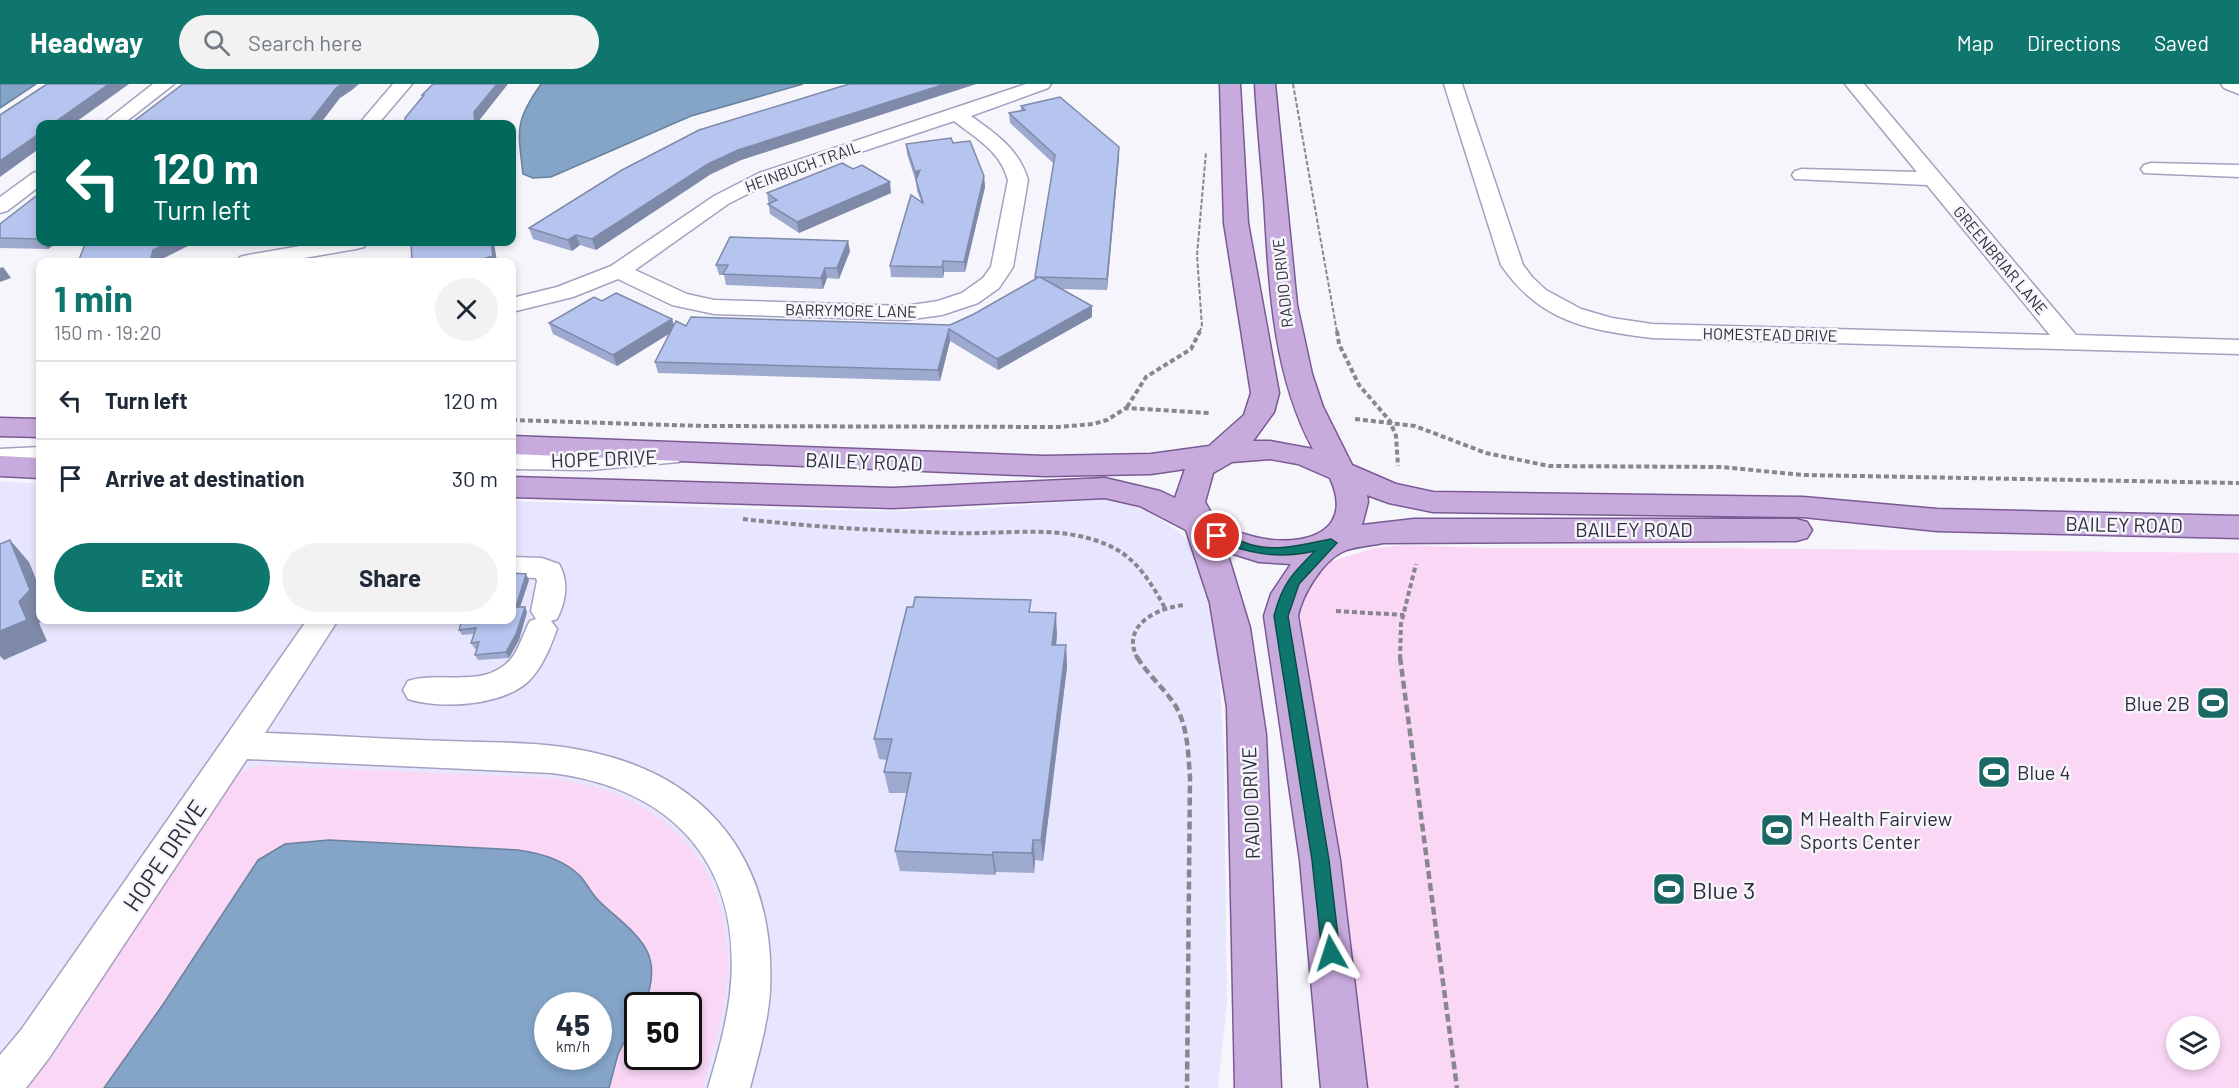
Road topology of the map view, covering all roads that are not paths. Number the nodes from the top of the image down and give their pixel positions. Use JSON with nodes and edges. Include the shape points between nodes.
{"nodes":[{"id":1,"x":165,"y":84,"type":"edge"},
{"id":2,"x":403,"y":84,"type":"edge"},
{"id":3,"x":1042,"y":84,"type":"edge"},
{"id":4,"x":1230,"y":84,"type":"edge"},
{"id":5,"x":1265,"y":84,"type":"edge"},
{"id":6,"x":1453,"y":84,"type":"edge"},
{"id":7,"x":1854,"y":84,"type":"edge"},
{"id":8,"x":2230,"y":84,"type":"edge"},
{"id":9,"x":2239,"y":87,"type":"edge"},
{"id":10,"x":957,"y":114,"type":"junction"},
{"id":11,"x":116,"y":120,"type":"edge"},
{"id":12,"x":371,"y":120,"type":"edge"},
{"id":13,"x":2151,"y":169,"type":"dead end"},
{"id":14,"x":2239,"y":171,"type":"edge"},
{"id":15,"x":1802,"y":175,"type":"dead end"},
{"id":16,"x":1933,"y":179,"type":"junction"},
{"id":17,"x":36,"y":180,"type":"edge"},
{"id":18,"x":0,"y":207,"type":"edge"},
{"id":19,"x":335,"y":246,"type":"edge"},
{"id":20,"x":270,"y":258,"type":"edge"},
{"id":21,"x":619,"y":271,"type":"junction"},
{"id":22,"x":516,"y":304,"type":"edge"},
{"id":23,"x":2069,"y":342,"type":"junction"},
{"id":24,"x":2239,"y":346,"type":"edge"},
{"id":25,"x":0,"y":426,"type":"edge"},
{"id":26,"x":36,"y":428,"type":"edge"},
{"id":27,"x":516,"y":445,"type":"edge"},
{"id":28,"x":696,"y":453,"type":"junction"},
{"id":29,"x":1217,"y":455,"type":"junction"},
{"id":30,"x":36,"y":456,"type":"edge"},
{"id":31,"x":0,"y":458,"type":"edge"},
{"id":32,"x":516,"y":460,"type":"edge"},
{"id":33,"x":0,"y":466,"type":"edge"},
{"id":34,"x":36,"y":468,"type":"edge"},
{"id":35,"x":1342,"y":472,"type":"junction"},
{"id":36,"x":516,"y":487,"type":"edge"},
{"id":37,"x":1937,"y":520,"type":"junction"},
{"id":38,"x":1200,"y":524,"type":"junction"},
{"id":39,"x":2239,"y":527,"type":"edge"},
{"id":40,"x":1331,"y":543,"type":"junction"},
{"id":41,"x":516,"y":567,"type":"edge"},
{"id":42,"x":320,"y":624,"type":"edge"},
{"id":43,"x":420,"y":690,"type":"dead end"},
{"id":44,"x":239,"y":745,"type":"junction"},
{"id":45,"x":0,"y":1088,"type":"edge"},
{"id":46,"x":729,"y":1088,"type":"edge"},
{"id":47,"x":1258,"y":1088,"type":"edge"},
{"id":48,"x":1344,"y":1088,"type":"edge"}],
"edges":[{"from":1,"to":11,"type":"street"},
{"from":2,"to":12,"type":"street"},
{"from":3,"to":10,"type":"street","name":"HEINBUCH TRAIL"},
{"from":4,"to":29,"type":"main road","name":"RADIO DRIVE","via":[[1236,223],[1265,393],[1254,422]]},
{"from":5,"to":35,"type":"main road","name":"RADIO DRIVE","via":[[1288,338],[1308,409]]},
{"from":6,"to":23,"type":"street","name":"HOMESTEAD DRIVE","via":[[1512,265],[1519,277],[1541,296],[1576,315],[1604,324],[1652,331]]},
{"from":7,"to":16,"type":"street","name":"GREENBRIAR LANE"},
{"from":8,"to":9,"type":"street"},
{"from":10,"to":21,"type":"street","name":"HEINBUCH TRAIL","via":[[753,182]]},
{"from":10,"to":21,"type":"street","name":"BARRYMORE LANE","via":[[1001,147],[1018,180],[1002,267],[987,287],[970,298],[942,308],[905,313],[714,307],[680,300]]},
{"from":13,"to":14,"type":"street"},
{"from":15,"to":16,"type":"street"},
{"from":16,"to":23,"type":"street","name":"GREENBRIAR LANE"},
{"from":17,"to":18,"type":"street"},
{"from":19,"to":20,"type":"street"},
{"from":21,"to":22,"type":"street","name":"HEINBUCH TRAIL","via":[[565,292]]},
{"from":23,"to":24,"type":"street","name":"HOMESTEAD DRIVE"},
{"from":25,"to":26,"type":"main road"},
{"from":27,"to":28,"type":"main road","name":"BAILEY ROAD"},
{"from":28,"to":29,"type":"main road","name":"BAILEY ROAD","via":[[1076,466],[1151,464]]},
{"from":28,"to":32,"type":"street","name":"HOPE DRIVE","via":[[590,461]]},
{"from":29,"to":35,"type":"main road","via":[[1282,451],[1317,460]]},
{"from":29,"to":38,"type":"main road","via":[[1197,475],[1191,489]]},
{"from":30,"to":31,"type":"street"},
{"from":33,"to":34,"type":"main road"},
{"from":35,"to":37,"type":"main road","name":"BAILEY ROAD","via":[[1389,493],[1433,502],[1803,507]]},
{"from":35,"to":40,"type":"main road","via":[[1352,497],[1352,513],[1344,532]]},
{"from":36,"to":38,"type":"main road","name":"BAILEY ROAD","via":[[893,498],[1105,488],[1149,498]]},
{"from":37,"to":39,"type":"main road","name":"BAILEY ROAD"},
{"from":37,"to":40,"type":"main road","name":"BAILEY ROAD","via":[[1816,530],[1414,530]]},
{"from":38,"to":40,"type":"main road","via":[[1233,544],[1251,549],[1295,551]]},
{"from":38,"to":47,"type":"main road","name":"RADIO DRIVE","via":[[1232,612],[1244,693]]},
{"from":40,"to":48,"type":"main road","via":[[1294,581],[1281,616],[1320,860]]},
{"from":41,"to":43,"type":"street","via":[[542,568],[549,571],[552,581],[532,657],[522,670],[509,680],[475,690]]},
{"from":42,"to":44,"type":"street","name":"HOPE DRIVE"},
{"from":44,"to":45,"type":"street","name":"HOPE DRIVE","via":[[35,1044]]},
{"from":44,"to":46,"type":"street","via":[[560,761],[626,775],[669,797],[700,823],[719,847],[738,883],[747,913],[750,991]]}]}
